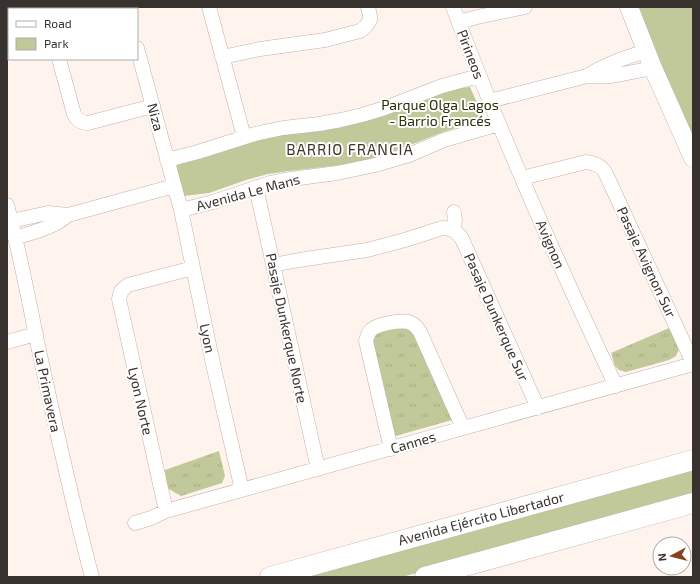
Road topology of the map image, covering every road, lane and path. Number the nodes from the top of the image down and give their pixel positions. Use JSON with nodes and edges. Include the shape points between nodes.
{"nodes":[{"id":1,"x":209,"y":7,"type":"edge"},
{"id":2,"x":368,"y":7,"type":"edge"},
{"id":3,"x":453,"y":7,"type":"edge"},
{"id":4,"x":524,"y":7,"type":"edge"},
{"id":5,"x":629,"y":7,"type":"edge"},
{"id":6,"x":459,"y":22,"type":"junction"},
{"id":7,"x":647,"y":51,"type":"junction"},
{"id":8,"x":138,"y":52,"type":"edge"},
{"id":9,"x":222,"y":58,"type":"junction"},
{"id":10,"x":59,"y":60,"type":"edge"},
{"id":11,"x":654,"y":68,"type":"junction"},
{"id":12,"x":479,"y":76,"type":"junction"},
{"id":13,"x":587,"y":76,"type":"junction"},
{"id":14,"x":489,"y":101,"type":"junction"},
{"id":15,"x":153,"y":106,"type":"junction"},
{"id":16,"x":499,"y":124,"type":"junction"},
{"id":17,"x":244,"y":137,"type":"junction"},
{"id":18,"x":693,"y":158,"type":"edge"},
{"id":19,"x":167,"y":160,"type":"junction"},
{"id":20,"x":522,"y":178,"type":"junction"},
{"id":21,"x":174,"y":186,"type":"junction"},
{"id":22,"x":256,"y":187,"type":"junction"},
{"id":23,"x":7,"y":205,"type":"edge"},
{"id":24,"x":181,"y":210,"type":"junction"},
{"id":25,"x":454,"y":212,"type":"dead end"},
{"id":26,"x":68,"y":215,"type":"junction"},
{"id":27,"x":12,"y":221,"type":"junction"},
{"id":28,"x":453,"y":229,"type":"junction"},
{"id":29,"x":13,"y":248,"type":"edge"},
{"id":30,"x":273,"y":265,"type":"junction"},
{"id":31,"x":193,"y":268,"type":"junction"},
{"id":32,"x":36,"y":334,"type":"junction"},
{"id":33,"x":7,"y":342,"type":"edge"},
{"id":34,"x":693,"y":364,"type":"edge"},
{"id":35,"x":616,"y":386,"type":"junction"},
{"id":36,"x":538,"y":408,"type":"junction"},
{"id":37,"x":463,"y":428,"type":"junction"},
{"id":38,"x":392,"y":448,"type":"junction"},
{"id":39,"x":693,"y":460,"type":"edge"},
{"id":40,"x":318,"y":469,"type":"junction"},
{"id":41,"x":242,"y":490,"type":"junction"},
{"id":42,"x":693,"y":503,"type":"edge"},
{"id":43,"x":166,"y":511,"type":"junction"},
{"id":44,"x":135,"y":523,"type":"dead end"},
{"id":45,"x":92,"y":577,"type":"edge"},
{"id":46,"x":270,"y":577,"type":"edge"},
{"id":47,"x":425,"y":577,"type":"edge"}],
"edges":[{"from":1,"to":9,"type":"street"},
{"from":2,"to":9,"type":"street","via":[[368,23],[360,31],[325,40],[260,49]]},
{"from":3,"to":6,"type":"street","name":"Pirineos"},
{"from":4,"to":6,"type":"street"},
{"from":5,"to":7,"type":"street"},
{"from":6,"to":12,"type":"street","name":"Pirineos"},
{"from":7,"to":11,"type":"street"},
{"from":7,"to":13,"type":"street","via":[[614,61]]},
{"from":8,"to":15,"type":"street","name":"Niza"},
{"from":9,"to":17,"type":"street"},
{"from":10,"to":15,"type":"street","via":[[74,114],[81,122],[88,124]]},
{"from":11,"to":13,"type":"street","via":[[612,76]]},
{"from":11,"to":18,"type":"street"},
{"from":12,"to":14,"type":"street","name":"Pirineos"},
{"from":12,"to":17,"type":"street","via":[[442,86],[362,115]]},
{"from":13,"to":14,"type":"street"},
{"from":14,"to":16,"type":"street","name":"Avignon"},
{"from":15,"to":19,"type":"street","name":"Niza"},
{"from":16,"to":20,"type":"street","name":"Avignon"},
{"from":16,"to":22,"type":"street","name":"Avenida Le Mans","via":[[444,140],[375,165]]},
{"from":17,"to":19,"type":"street"},
{"from":19,"to":21,"type":"street","name":"Niza"},
{"from":20,"to":34,"type":"street","name":"Pasaje Avignon Sur","via":[[586,162],[601,167]]},
{"from":20,"to":35,"type":"street","name":"Avignon"},
{"from":21,"to":24,"type":"street","name":"Lyon"},
{"from":21,"to":26,"type":"street"},
{"from":22,"to":24,"type":"street","name":"Avenida Le Mans"},
{"from":22,"to":30,"type":"street","name":"Pasaje Dunkerque Norte"},
{"from":23,"to":27,"type":"street","name":"La Primavera"},
{"from":24,"to":31,"type":"street","name":"Lyon"},
{"from":25,"to":28,"type":"street"},
{"from":26,"to":27,"type":"street","via":[[48,214]]},
{"from":26,"to":29,"type":"street"},
{"from":27,"to":29,"type":"street","name":"La Primavera"},
{"from":28,"to":30,"type":"street","via":[[442,228],[373,249]]},
{"from":28,"to":36,"type":"street","name":"Pasaje Dunkerque Sur","via":[[462,239]]},
{"from":29,"to":32,"type":"street","name":"La Primavera"},
{"from":30,"to":40,"type":"street","name":"Pasaje Dunkerque Norte"},
{"from":31,"to":41,"type":"street","name":"Lyon"},
{"from":31,"to":43,"type":"street","name":"Lyon Norte","via":[[132,284],[124,288],[119,295]]},
{"from":32,"to":33,"type":"street"},
{"from":32,"to":45,"type":"street","name":"La Primavera"},
{"from":34,"to":35,"type":"street","name":"Cannes"},
{"from":35,"to":36,"type":"street","name":"Cannes"},
{"from":36,"to":37,"type":"street","name":"Cannes"},
{"from":37,"to":38,"type":"street","name":"Cannes"},
{"from":37,"to":38,"type":"street","via":[[416,326],[405,321],[374,327],[368,333],[366,341]]},
{"from":38,"to":40,"type":"street","name":"Cannes"},
{"from":39,"to":46,"type":"main road","name":"Avenida Ejército Libertador"},
{"from":40,"to":41,"type":"street","name":"Cannes"},
{"from":41,"to":43,"type":"street","name":"Cannes"},
{"from":42,"to":47,"type":"main road"},
{"from":43,"to":44,"type":"street","name":"Cannes"}]}
